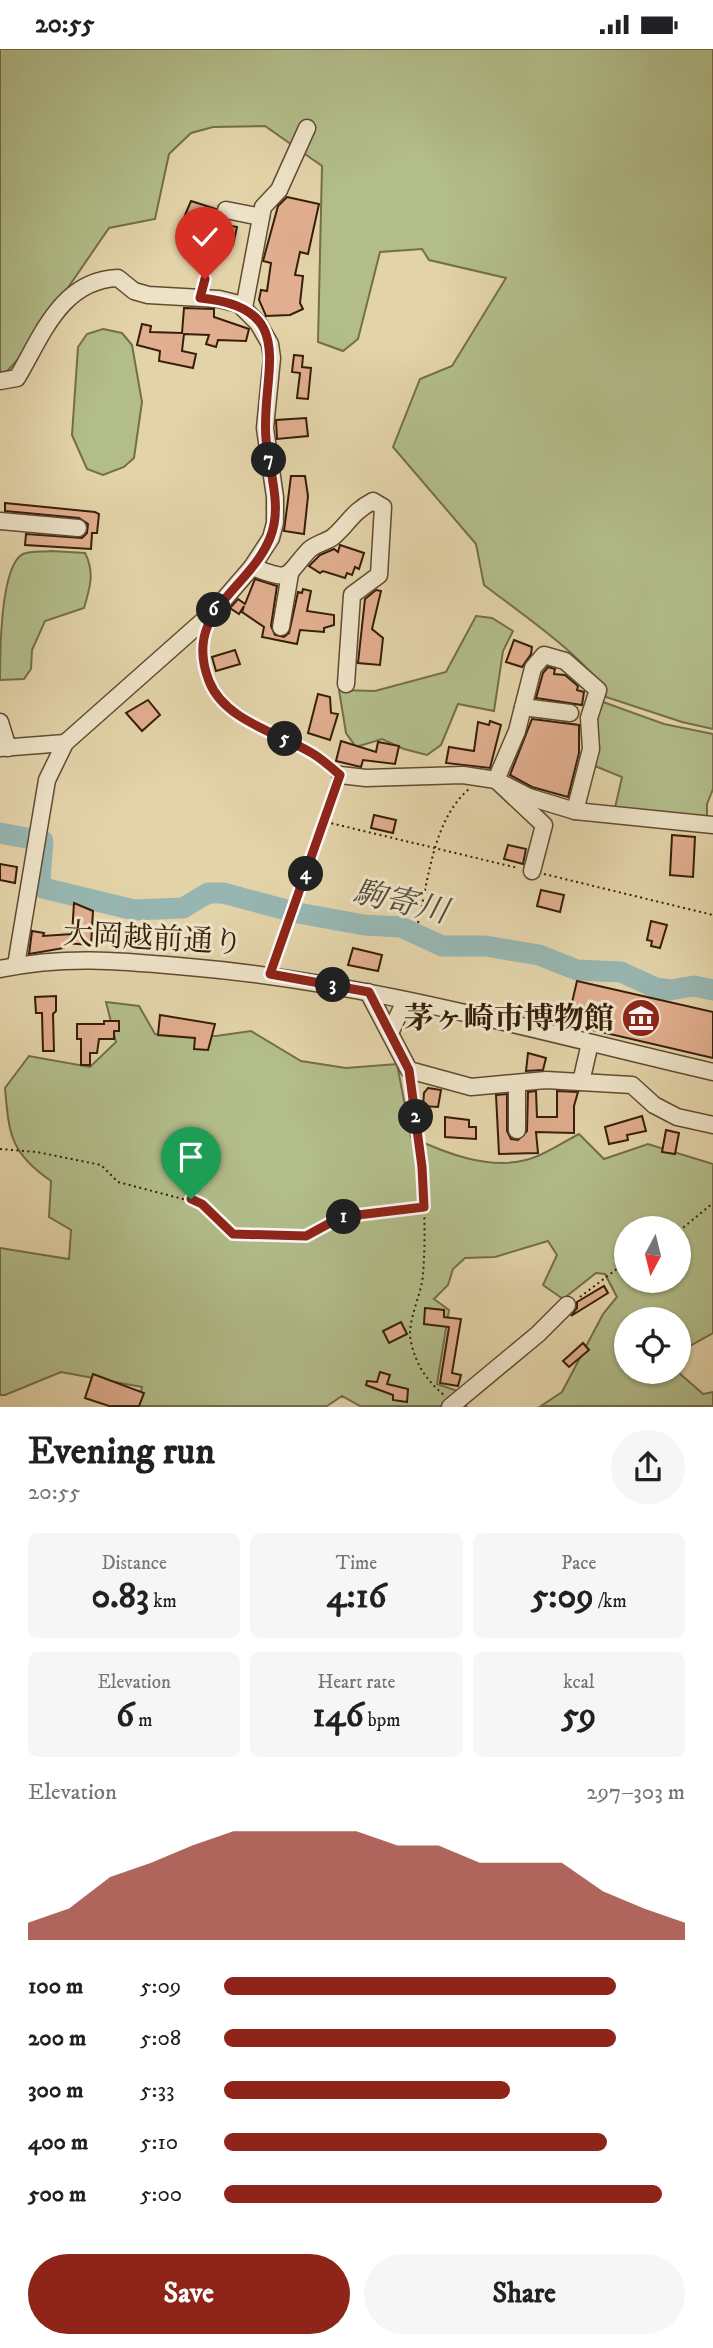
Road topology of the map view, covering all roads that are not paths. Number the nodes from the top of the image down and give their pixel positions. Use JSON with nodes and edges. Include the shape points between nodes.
{"nodes":[{"id":1,"x":307,"y":128,"type":"dead end"},
{"id":2,"x":226,"y":210,"type":"road end"},
{"id":3,"x":261,"y":217,"type":"junction"},
{"id":4,"x":244,"y":308,"type":"junction"},
{"id":5,"x":0,"y":381,"type":"edge"},
{"id":6,"x":10,"y":526,"type":"edge"},
{"id":7,"x":71,"y":531,"type":"dead end"},
{"id":8,"x":253,"y":567,"type":"junction"},
{"id":9,"x":290,"y":574,"type":"junction"},
{"id":10,"x":281,"y":627,"type":"dead end"},
{"id":11,"x":346,"y":684,"type":"dead end"},
{"id":12,"x":523,"y":707,"type":"junction"},
{"id":13,"x":570,"y":713,"type":"dead end"},
{"id":14,"x":0,"y":722,"type":"edge"},
{"id":15,"x":65,"y":743,"type":"junction"},
{"id":16,"x":4,"y":748,"type":"edge"},
{"id":17,"x":340,"y":775,"type":"road end"},
{"id":18,"x":490,"y":779,"type":"junction"},
{"id":19,"x":575,"y":811,"type":"junction"},
{"id":20,"x":713,"y":825,"type":"edge"},
{"id":21,"x":532,"y":871,"type":"dead end"},
{"id":22,"x":8,"y":967,"type":"edge"},
{"id":23,"x":369,"y":992,"type":"junction"},
{"id":24,"x":405,"y":1001,"type":"junction"},
{"id":25,"x":390,"y":1033,"type":"junction"},
{"id":26,"x":590,"y":1043,"type":"junction"},
{"id":27,"x":639,"y":1055,"type":"junction"},
{"id":28,"x":713,"y":1072,"type":"edge"},
{"id":29,"x":581,"y":1082,"type":"junction"},
{"id":30,"x":517,"y":1083,"type":"junction"},
{"id":31,"x":632,"y":1085,"type":"junction"},
{"id":32,"x":713,"y":1125,"type":"edge"},
{"id":33,"x":517,"y":1130,"type":"dead end"},
{"id":34,"x":567,"y":1305,"type":"road end"},
{"id":35,"x":451,"y":1405,"type":"edge"}],
"edges":[{"from":1,"to":3,"type":"street","via":[[279,190],[263,207]]},
{"from":2,"to":3,"type":"street"},
{"from":3,"to":4,"type":"street"},
{"from":4,"to":5,"type":"street","via":[[219,299],[148,295],[118,278],[92,281],[51,316],[17,378]]},
{"from":4,"to":8,"type":"street","via":[[270,344],[272,358],[265,428],[275,523]]},
{"from":6,"to":7,"type":"street"},
{"from":8,"to":9,"type":"street","via":[[279,577]]},
{"from":8,"to":15,"type":"street","via":[[214,611]]},
{"from":9,"to":10,"type":"street"},
{"from":9,"to":11,"type":"street","via":[[310,548],[332,538],[355,510],[373,501],[383,507],[379,575],[352,595]]},
{"from":12,"to":13,"type":"street"},
{"from":12,"to":18,"type":"street"},
{"from":12,"to":19,"type":"street","via":[[533,669],[544,655],[565,661],[598,690],[589,718],[591,749]]},
{"from":14,"to":16,"type":"street"},
{"from":15,"to":16,"type":"street"},
{"from":15,"to":22,"type":"street","via":[[47,780]]},
{"from":17,"to":18,"type":"street"},
{"from":18,"to":19,"type":"street"},
{"from":18,"to":21,"type":"street","via":[[544,825]]},
{"from":19,"to":20,"type":"street"},
{"from":22,"to":23,"type":"street","name":"大岡越前通り","via":[[92,958],[270,974]]},
{"from":23,"to":24,"type":"street","name":"大岡越前通り"},
{"from":23,"to":25,"type":"street"},
{"from":24,"to":25,"type":"street"},
{"from":24,"to":26,"type":"street","name":"大岡越前通り"},
{"from":25,"to":30,"type":"street","via":[[409,1070],[471,1087]]},
{"from":26,"to":27,"type":"street","name":"大岡越前通り"},
{"from":26,"to":29,"type":"street"},
{"from":27,"to":28,"type":"street","name":"大岡越前通り"},
{"from":27,"to":31,"type":"street"},
{"from":29,"to":30,"type":"street"},
{"from":29,"to":31,"type":"street"},
{"from":30,"to":33,"type":"street"},
{"from":31,"to":32,"type":"street","via":[[654,1105],[677,1117]]},
{"from":34,"to":35,"type":"street"}]}
